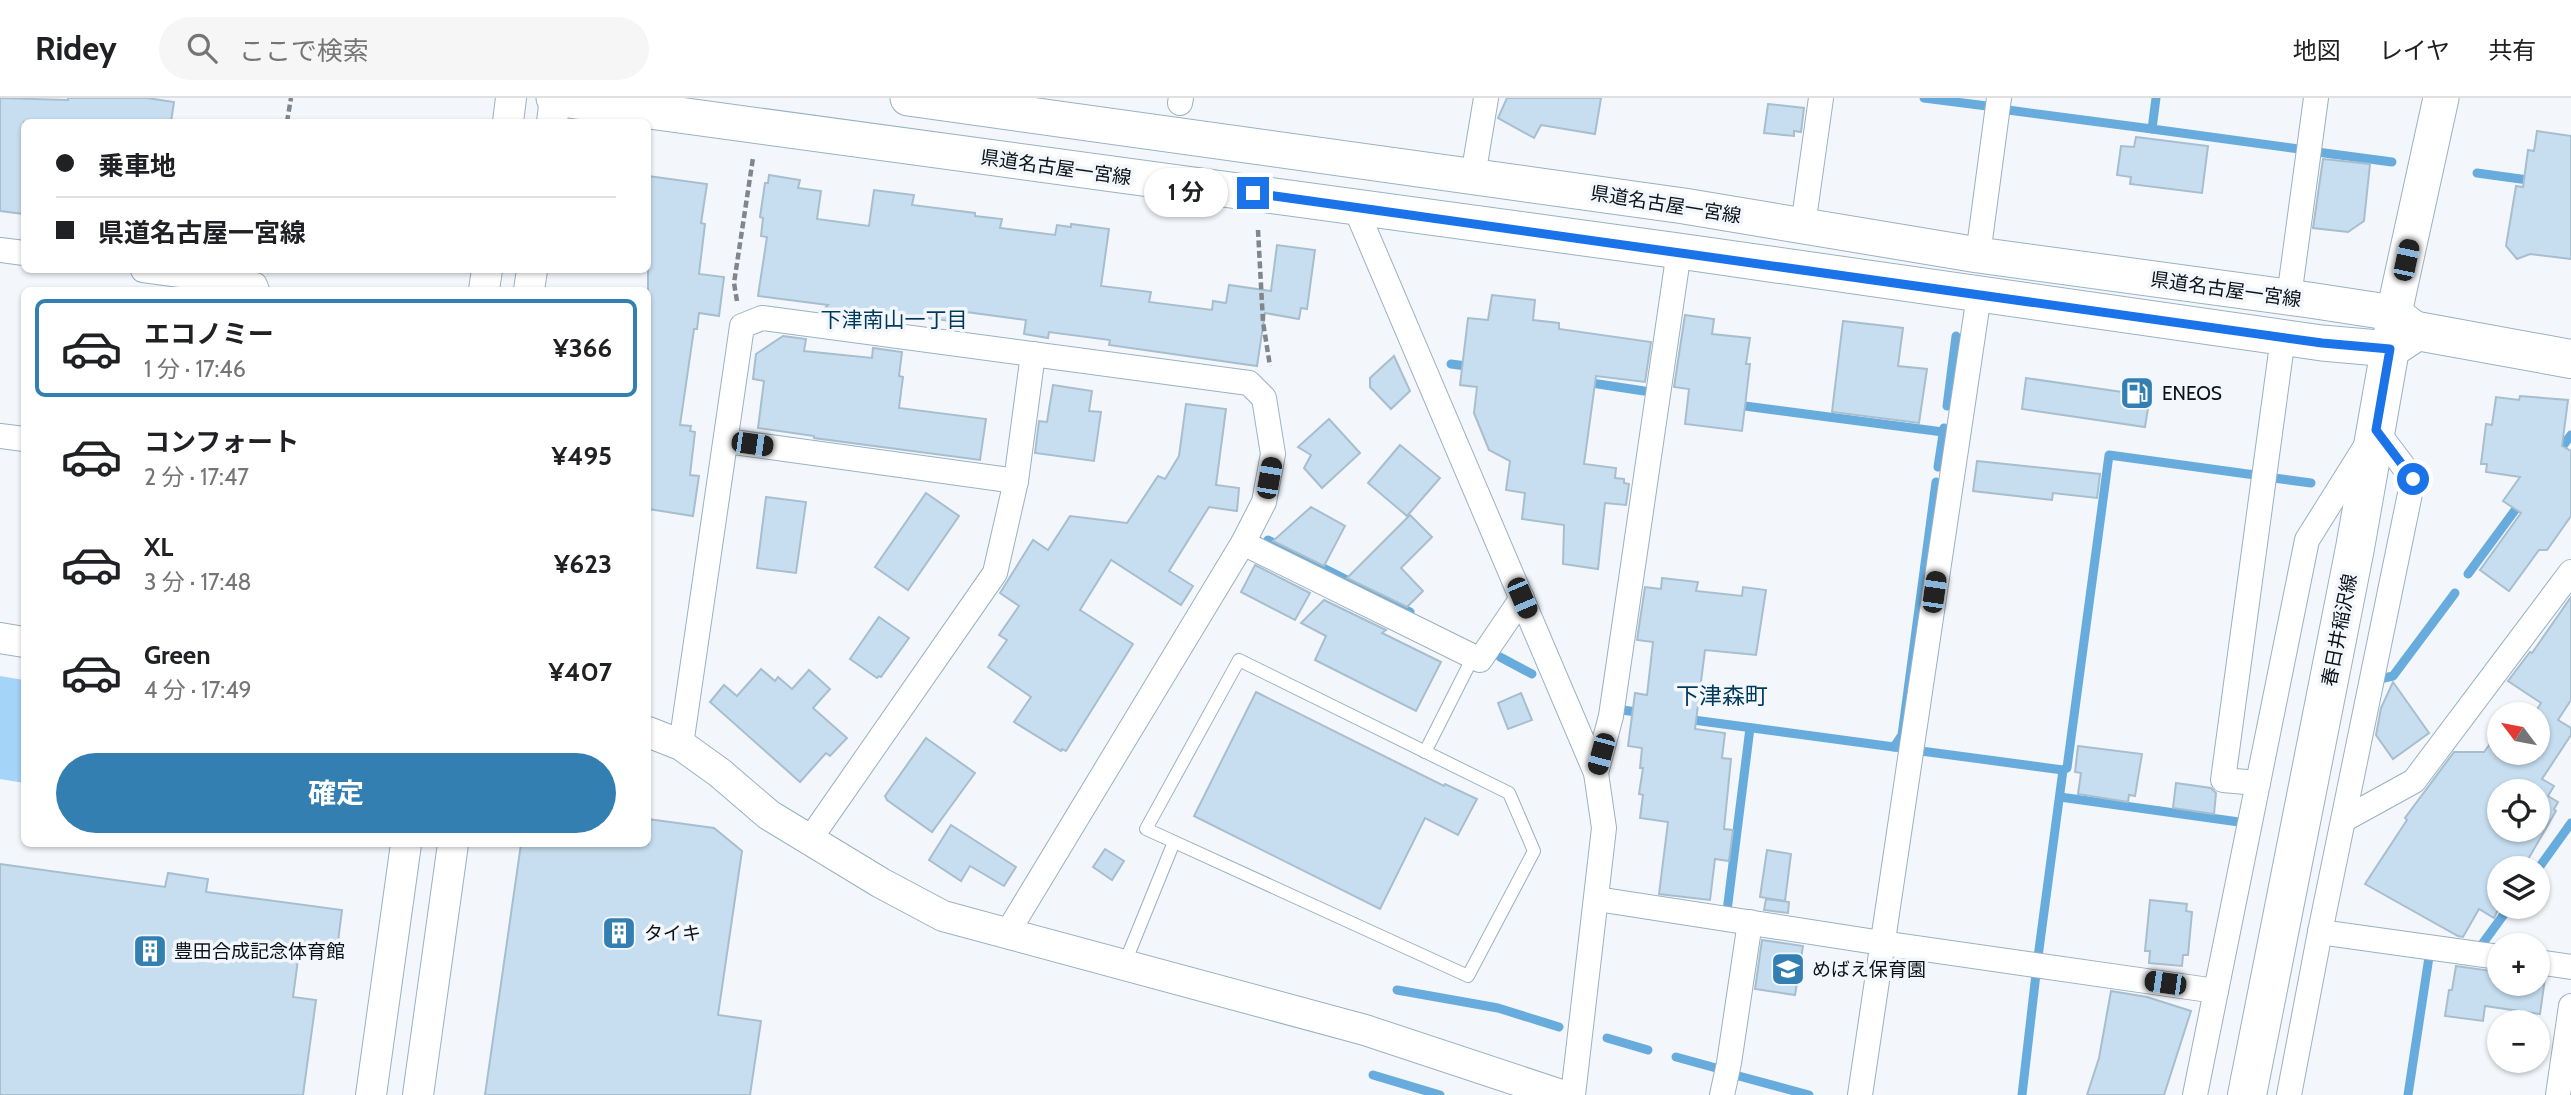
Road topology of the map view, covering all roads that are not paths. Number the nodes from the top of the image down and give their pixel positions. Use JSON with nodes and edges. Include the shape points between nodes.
{"nodes":[{"id":1,"x":511,"y":98,"type":"edge"},
{"id":2,"x":555,"y":98,"type":"edge"},
{"id":3,"x":908,"y":98,"type":"edge"},
{"id":4,"x":1486,"y":98,"type":"edge"},
{"id":5,"x":1821,"y":98,"type":"edge"},
{"id":6,"x":1999,"y":98,"type":"edge"},
{"id":7,"x":2316,"y":98,"type":"edge"},
{"id":8,"x":2441,"y":98,"type":"edge"},
{"id":9,"x":508,"y":119,"type":"edge"},
{"id":10,"x":552,"y":119,"type":"edge"},
{"id":11,"x":1473,"y":176,"type":"junction"},
{"id":12,"x":1355,"y":207,"type":"junction"},
{"id":13,"x":1803,"y":226,"type":"junction"},
{"id":14,"x":0,"y":250,"type":"edge"},
{"id":15,"x":1679,"y":251,"type":"junction"},
{"id":16,"x":21,"y":253,"type":"edge"},
{"id":17,"x":1978,"y":255,"type":"junction"},
{"id":18,"x":165,"y":273,"type":"edge"},
{"id":19,"x":256,"y":287,"type":"edge"},
{"id":20,"x":1979,"y":296,"type":"junction"},
{"id":21,"x":2289,"y":297,"type":"junction"},
{"id":22,"x":2400,"y":331,"type":"junction"},
{"id":23,"x":2283,"y":337,"type":"junction"},
{"id":24,"x":1033,"y":354,"type":"junction"},
{"id":25,"x":2571,"y":359,"type":"edge"},
{"id":26,"x":2376,"y":430,"type":"junction"},
{"id":27,"x":0,"y":436,"type":"edge"},
{"id":28,"x":21,"y":439,"type":"edge"},
{"id":29,"x":726,"y":441,"type":"junction"},
{"id":30,"x":1016,"y":481,"type":"junction"},
{"id":31,"x":1243,"y":543,"type":"junction"},
{"id":32,"x":2571,"y":572,"type":"edge"},
{"id":33,"x":1522,"y":598,"type":"junction"},
{"id":34,"x":0,"y":638,"type":"edge"},
{"id":35,"x":21,"y":642,"type":"edge"},
{"id":36,"x":1473,"y":657,"type":"junction"},
{"id":37,"x":651,"y":733,"type":"edge"},
{"id":38,"x":681,"y":745,"type":"junction"},
{"id":39,"x":1425,"y":752,"type":"junction"},
{"id":40,"x":1596,"y":773,"type":"junction"},
{"id":41,"x":2258,"y":783,"type":"junction"},
{"id":42,"x":2345,"y":819,"type":"junction"},
{"id":43,"x":810,"y":839,"type":"junction"},
{"id":44,"x":1174,"y":842,"type":"junction"},
{"id":45,"x":406,"y":847,"type":"edge"},
{"id":46,"x":453,"y":847,"type":"edge"},
{"id":47,"x":1597,"y":899,"type":"junction"},
{"id":48,"x":1749,"y":922,"type":"junction"},
{"id":49,"x":2320,"y":932,"type":"junction"},
{"id":50,"x":1006,"y":934,"type":"junction"},
{"id":51,"x":1882,"y":943,"type":"junction"},
{"id":52,"x":2487,"y":955,"type":"edge"},
{"id":53,"x":2550,"y":964,"type":"edge"},
{"id":54,"x":1124,"y":966,"type":"junction"},
{"id":55,"x":2571,"y":967,"type":"edge"},
{"id":56,"x":2216,"y":991,"type":"junction"},
{"id":57,"x":2571,"y":1006,"type":"edge"},
{"id":58,"x":370,"y":1095,"type":"edge"},
{"id":59,"x":418,"y":1095,"type":"edge"},
{"id":60,"x":1561,"y":1095,"type":"edge"},
{"id":61,"x":1573,"y":1095,"type":"edge"},
{"id":62,"x":1722,"y":1095,"type":"edge"},
{"id":63,"x":1860,"y":1095,"type":"edge"},
{"id":64,"x":2195,"y":1095,"type":"edge"},
{"id":65,"x":2247,"y":1095,"type":"edge"},
{"id":66,"x":2289,"y":1095,"type":"edge"},
{"id":67,"x":2558,"y":1095,"type":"edge"}],
"edges":[{"from":1,"to":9,"type":"street"},
{"from":2,"to":10,"type":"street"},
{"from":2,"to":12,"type":"main road","name":"県道名古屋一宮線"},
{"from":3,"to":11,"type":"main road","name":"県道名古屋一宮線"},
{"from":4,"to":11,"type":"street"},
{"from":5,"to":13,"type":"street"},
{"from":6,"to":17,"type":"street"},
{"from":7,"to":21,"type":"street"},
{"from":8,"to":22,"type":"main road"},
{"from":11,"to":13,"type":"main road","name":"県道名古屋一宮線"},
{"from":12,"to":15,"type":"main road","name":"県道名古屋一宮線"},
{"from":12,"to":33,"type":"street"},
{"from":13,"to":17,"type":"main road","name":"県道名古屋一宮線"},
{"from":14,"to":16,"type":"street"},
{"from":15,"to":20,"type":"main road","name":"県道名古屋一宮線"},
{"from":15,"to":40,"type":"street","via":[[1611,716]]},
{"from":17,"to":21,"type":"main road","name":"県道名古屋一宮線"},
{"from":18,"to":19,"type":"street"},
{"from":20,"to":23,"type":"main road","name":"県道名古屋一宮線"},
{"from":20,"to":51,"type":"street"},
{"from":21,"to":22,"type":"main road","name":"県道名古屋一宮線"},
{"from":22,"to":23,"type":"main road","name":"県道名古屋一宮線"},
{"from":22,"to":25,"type":"main road"},
{"from":22,"to":26,"type":"main road","name":"春日井稲沢線"},
{"from":23,"to":41,"type":"street","via":[[2223,780]]},
{"from":24,"to":29,"type":"street","via":[[762,318],[742,326]]},
{"from":24,"to":30,"type":"street"},
{"from":24,"to":31,"type":"street","via":[[1249,383],[1264,398],[1273,454],[1264,502]]},
{"from":26,"to":41,"type":"street","via":[[2307,540]]},
{"from":26,"to":42,"type":"street","via":[[2413,479]]},
{"from":26,"to":65,"type":"main road","name":"春日井稲沢線"},
{"from":27,"to":28,"type":"street"},
{"from":29,"to":30,"type":"street"},
{"from":29,"to":38,"type":"street"},
{"from":30,"to":43,"type":"street","via":[[995,573]]},
{"from":31,"to":36,"type":"street"},
{"from":31,"to":50,"type":"street"},
{"from":32,"to":42,"type":"street","via":[[2414,781]]},
{"from":33,"to":36,"type":"street","via":[[1480,660]]},
{"from":33,"to":40,"type":"street"},
{"from":34,"to":35,"type":"street"},
{"from":36,"to":39,"type":"lane"},
{"from":37,"to":38,"type":"street"},
{"from":38,"to":43,"type":"street","via":[[769,815]]},
{"from":39,"to":44,"type":"lane","via":[[1239,660],[1146,829]]},
{"from":39,"to":44,"type":"lane","via":[[1508,793],[1534,851],[1468,976]]},
{"from":40,"to":47,"type":"street","via":[[1604,828]]},
{"from":41,"to":56,"type":"street"},
{"from":42,"to":49,"type":"street"},
{"from":43,"to":50,"type":"street","via":[[943,916]]},
{"from":44,"to":54,"type":"lane"},
{"from":45,"to":58,"type":"street"},
{"from":46,"to":59,"type":"street"},
{"from":47,"to":48,"type":"street"},
{"from":47,"to":61,"type":"street"},
{"from":48,"to":51,"type":"street"},
{"from":48,"to":62,"type":"street"},
{"from":49,"to":52,"type":"street"},
{"from":49,"to":66,"type":"street"},
{"from":50,"to":54,"type":"street"},
{"from":51,"to":56,"type":"street"},
{"from":51,"to":63,"type":"street"},
{"from":53,"to":55,"type":"street"},
{"from":54,"to":60,"type":"street","via":[[1365,1030]]},
{"from":56,"to":64,"type":"street"},
{"from":57,"to":67,"type":"street"}]}
